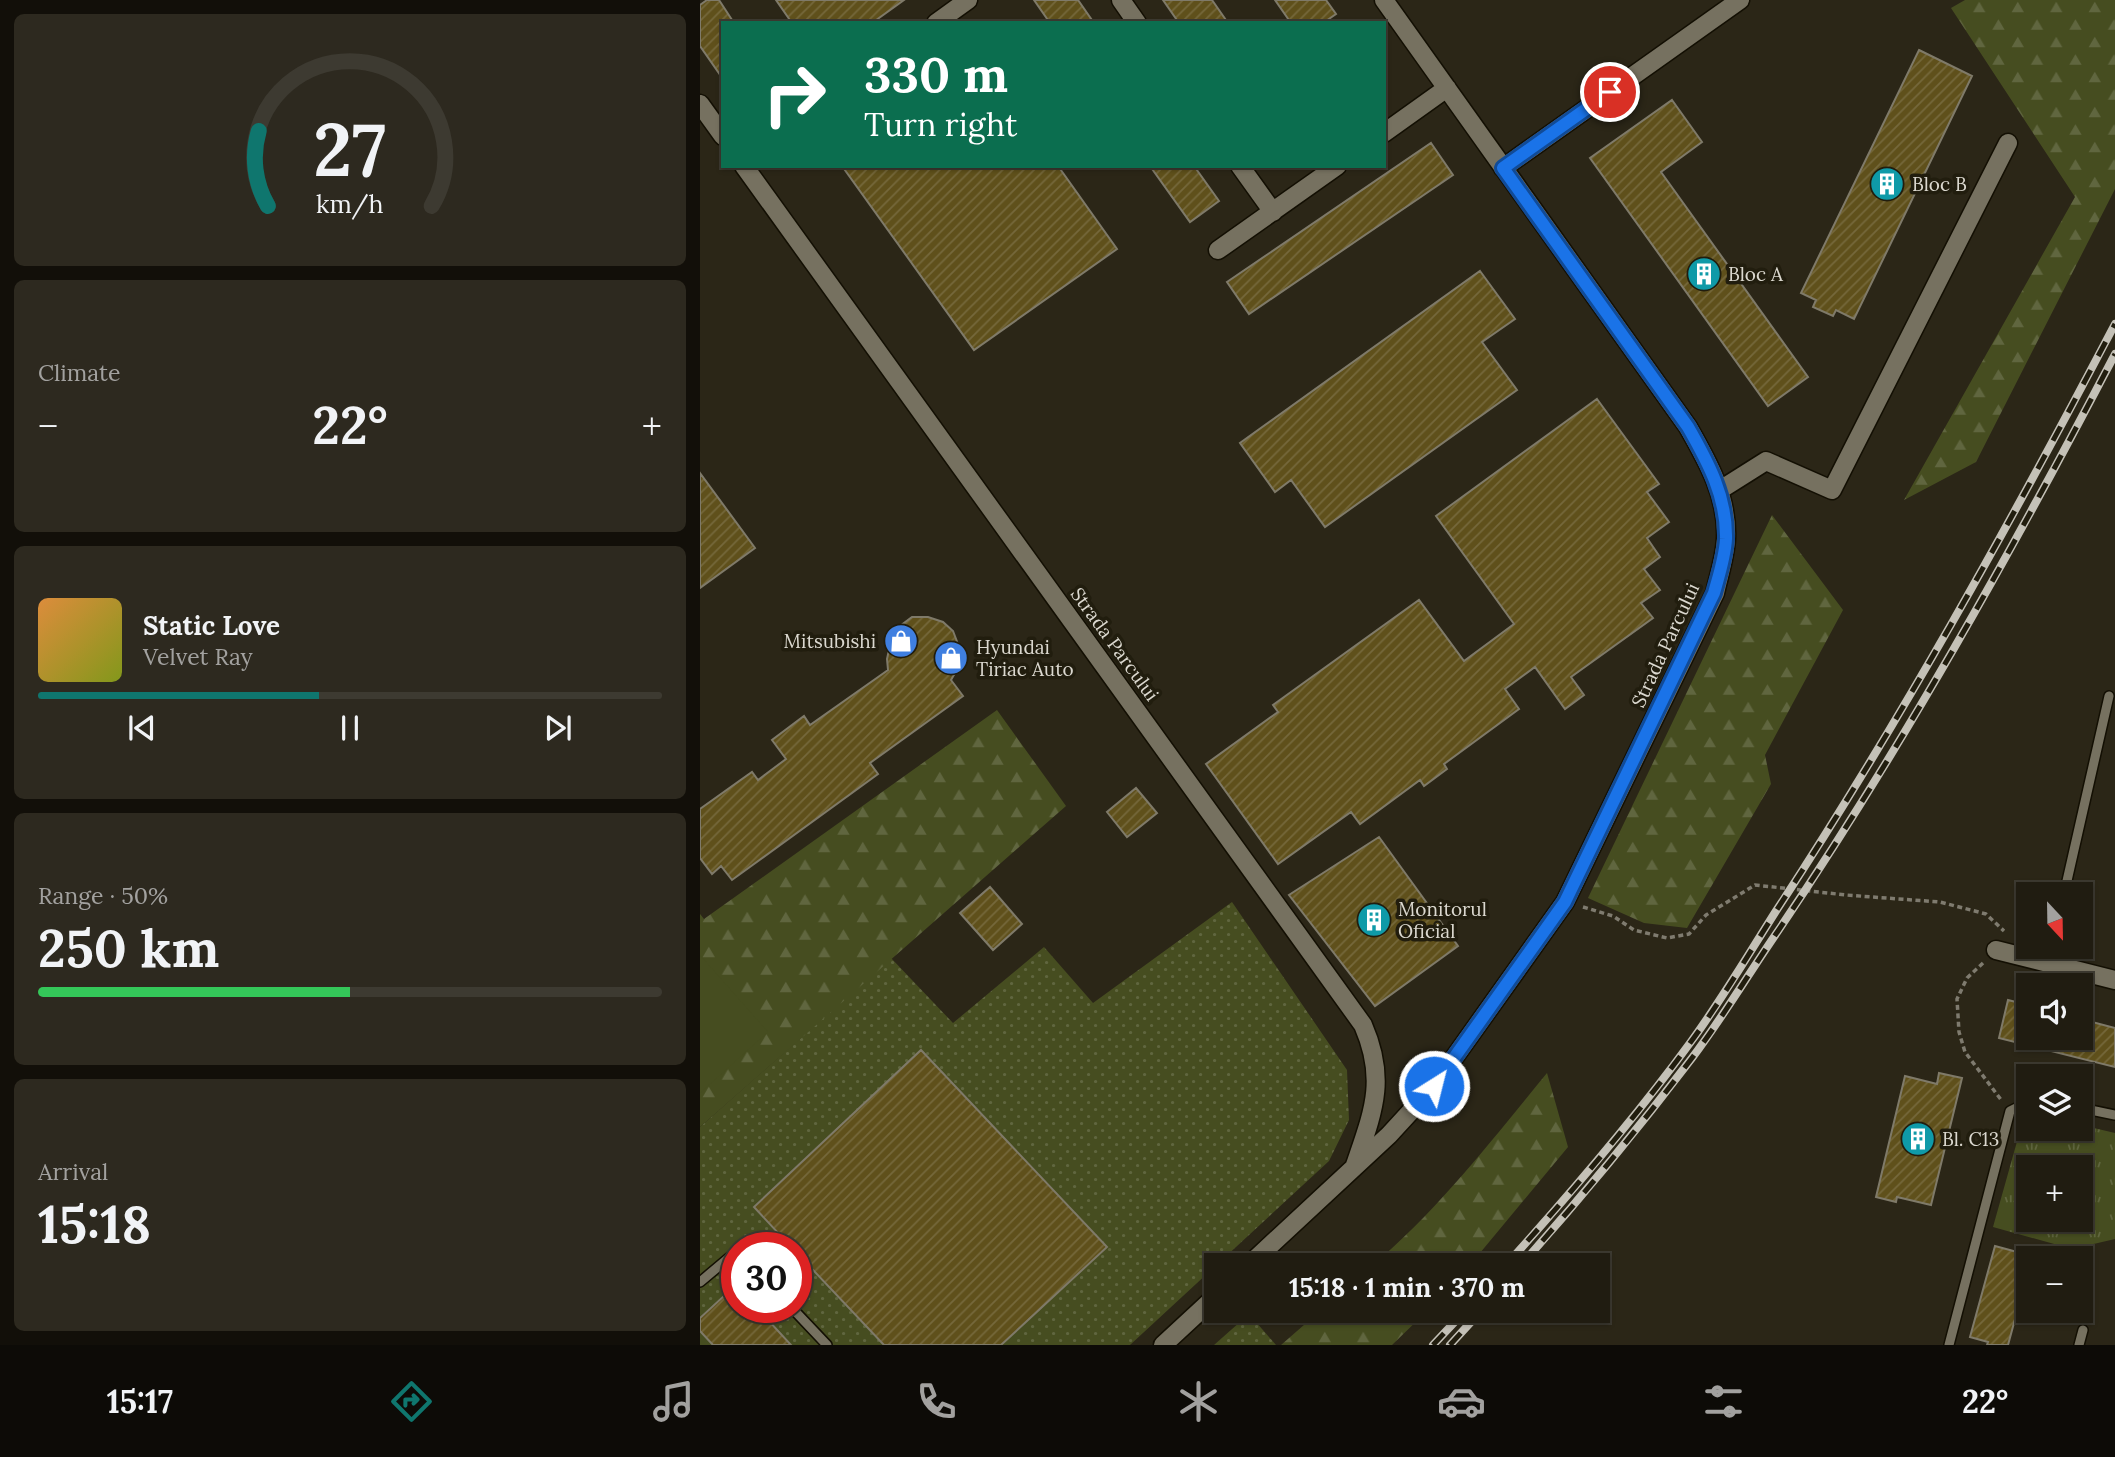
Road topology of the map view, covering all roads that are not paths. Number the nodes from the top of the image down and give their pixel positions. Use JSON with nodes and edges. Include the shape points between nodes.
{"nodes":[{"id":1,"x":967,"y":0,"type":"edge"},
{"id":2,"x":1121,"y":0,"type":"edge"},
{"id":3,"x":1384,"y":0,"type":"edge"},
{"id":4,"x":1741,"y":0,"type":"edge"},
{"id":5,"x":939,"y":21,"type":"edge"},
{"id":6,"x":1136,"y":21,"type":"edge"},
{"id":7,"x":1447,"y":88,"type":"junction"},
{"id":8,"x":700,"y":104,"type":"edge"},
{"id":9,"x":1386,"y":132,"type":"edge"},
{"id":10,"x":721,"y":133,"type":"edge"},
{"id":11,"x":2008,"y":143,"type":"dead end"},
{"id":12,"x":745,"y":168,"type":"edge"},
{"id":13,"x":1241,"y":168,"type":"edge"},
{"id":14,"x":1334,"y":168,"type":"edge"},
{"id":15,"x":1503,"y":168,"type":"junction"},
{"id":16,"x":1273,"y":212,"type":"junction"},
{"id":17,"x":1218,"y":250,"type":"dead end"},
{"id":18,"x":1720,"y":490,"type":"junction"},
{"id":19,"x":2109,"y":696,"type":"dead end"},
{"id":20,"x":2067,"y":882,"type":"edge"},
{"id":21,"x":1996,"y":950,"type":"road end"},
{"id":22,"x":2016,"y":952,"type":"edge"},
{"id":23,"x":2060,"y":959,"type":"edge"},
{"id":24,"x":2115,"y":980,"type":"edge"},
{"id":25,"x":2016,"y":1108,"type":"edge"},
{"id":26,"x":2093,"y":1110,"type":"edge"},
{"id":27,"x":2115,"y":1115,"type":"edge"},
{"id":28,"x":1353,"y":1170,"type":"junction"},
{"id":29,"x":1263,"y":1253,"type":"edge"},
{"id":30,"x":721,"y":1264,"type":"edge"},
{"id":31,"x":700,"y":1282,"type":"edge"},
{"id":32,"x":1204,"y":1307,"type":"edge"},
{"id":33,"x":806,"y":1323,"type":"edge"},
{"id":34,"x":2083,"y":1330,"type":"dead end"},
{"id":35,"x":827,"y":1345,"type":"edge"},
{"id":36,"x":1163,"y":1345,"type":"edge"},
{"id":37,"x":1949,"y":1345,"type":"edge"},
{"id":38,"x":2079,"y":1345,"type":"edge"}],
"edges":[{"from":1,"to":5,"type":"street"},
{"from":2,"to":6,"type":"street"},
{"from":3,"to":7,"type":"street","name":"Strada Parcului"},
{"from":4,"to":15,"type":"street"},
{"from":7,"to":9,"type":"street"},
{"from":7,"to":15,"type":"street","name":"Strada Parcului"},
{"from":8,"to":10,"type":"street"},
{"from":11,"to":18,"type":"street","via":[[1832,490],[1766,461]]},
{"from":12,"to":28,"type":"street","name":"Strada Parcului","via":[[1363,1025],[1376,1060],[1377,1081],[1368,1128]]},
{"from":13,"to":16,"type":"street"},
{"from":14,"to":16,"type":"street"},
{"from":15,"to":18,"type":"street","name":"Strada Parcului","via":[[1688,427]]},
{"from":16,"to":17,"type":"street"},
{"from":18,"to":28,"type":"street","name":"Strada Parcului","via":[[1726,539],[1714,593],[1565,902],[1434,1086]]},
{"from":19,"to":20,"type":"lane"},
{"from":21,"to":22,"type":"street"},
{"from":23,"to":24,"type":"street"},
{"from":25,"to":37,"type":"lane","via":[[2010,1111]]},
{"from":26,"to":27,"type":"lane"},
{"from":28,"to":29,"type":"street","name":"Strada Parcului"},
{"from":30,"to":31,"type":"lane"},
{"from":32,"to":36,"type":"street"},
{"from":33,"to":35,"type":"lane"},
{"from":34,"to":38,"type":"lane"}]}
